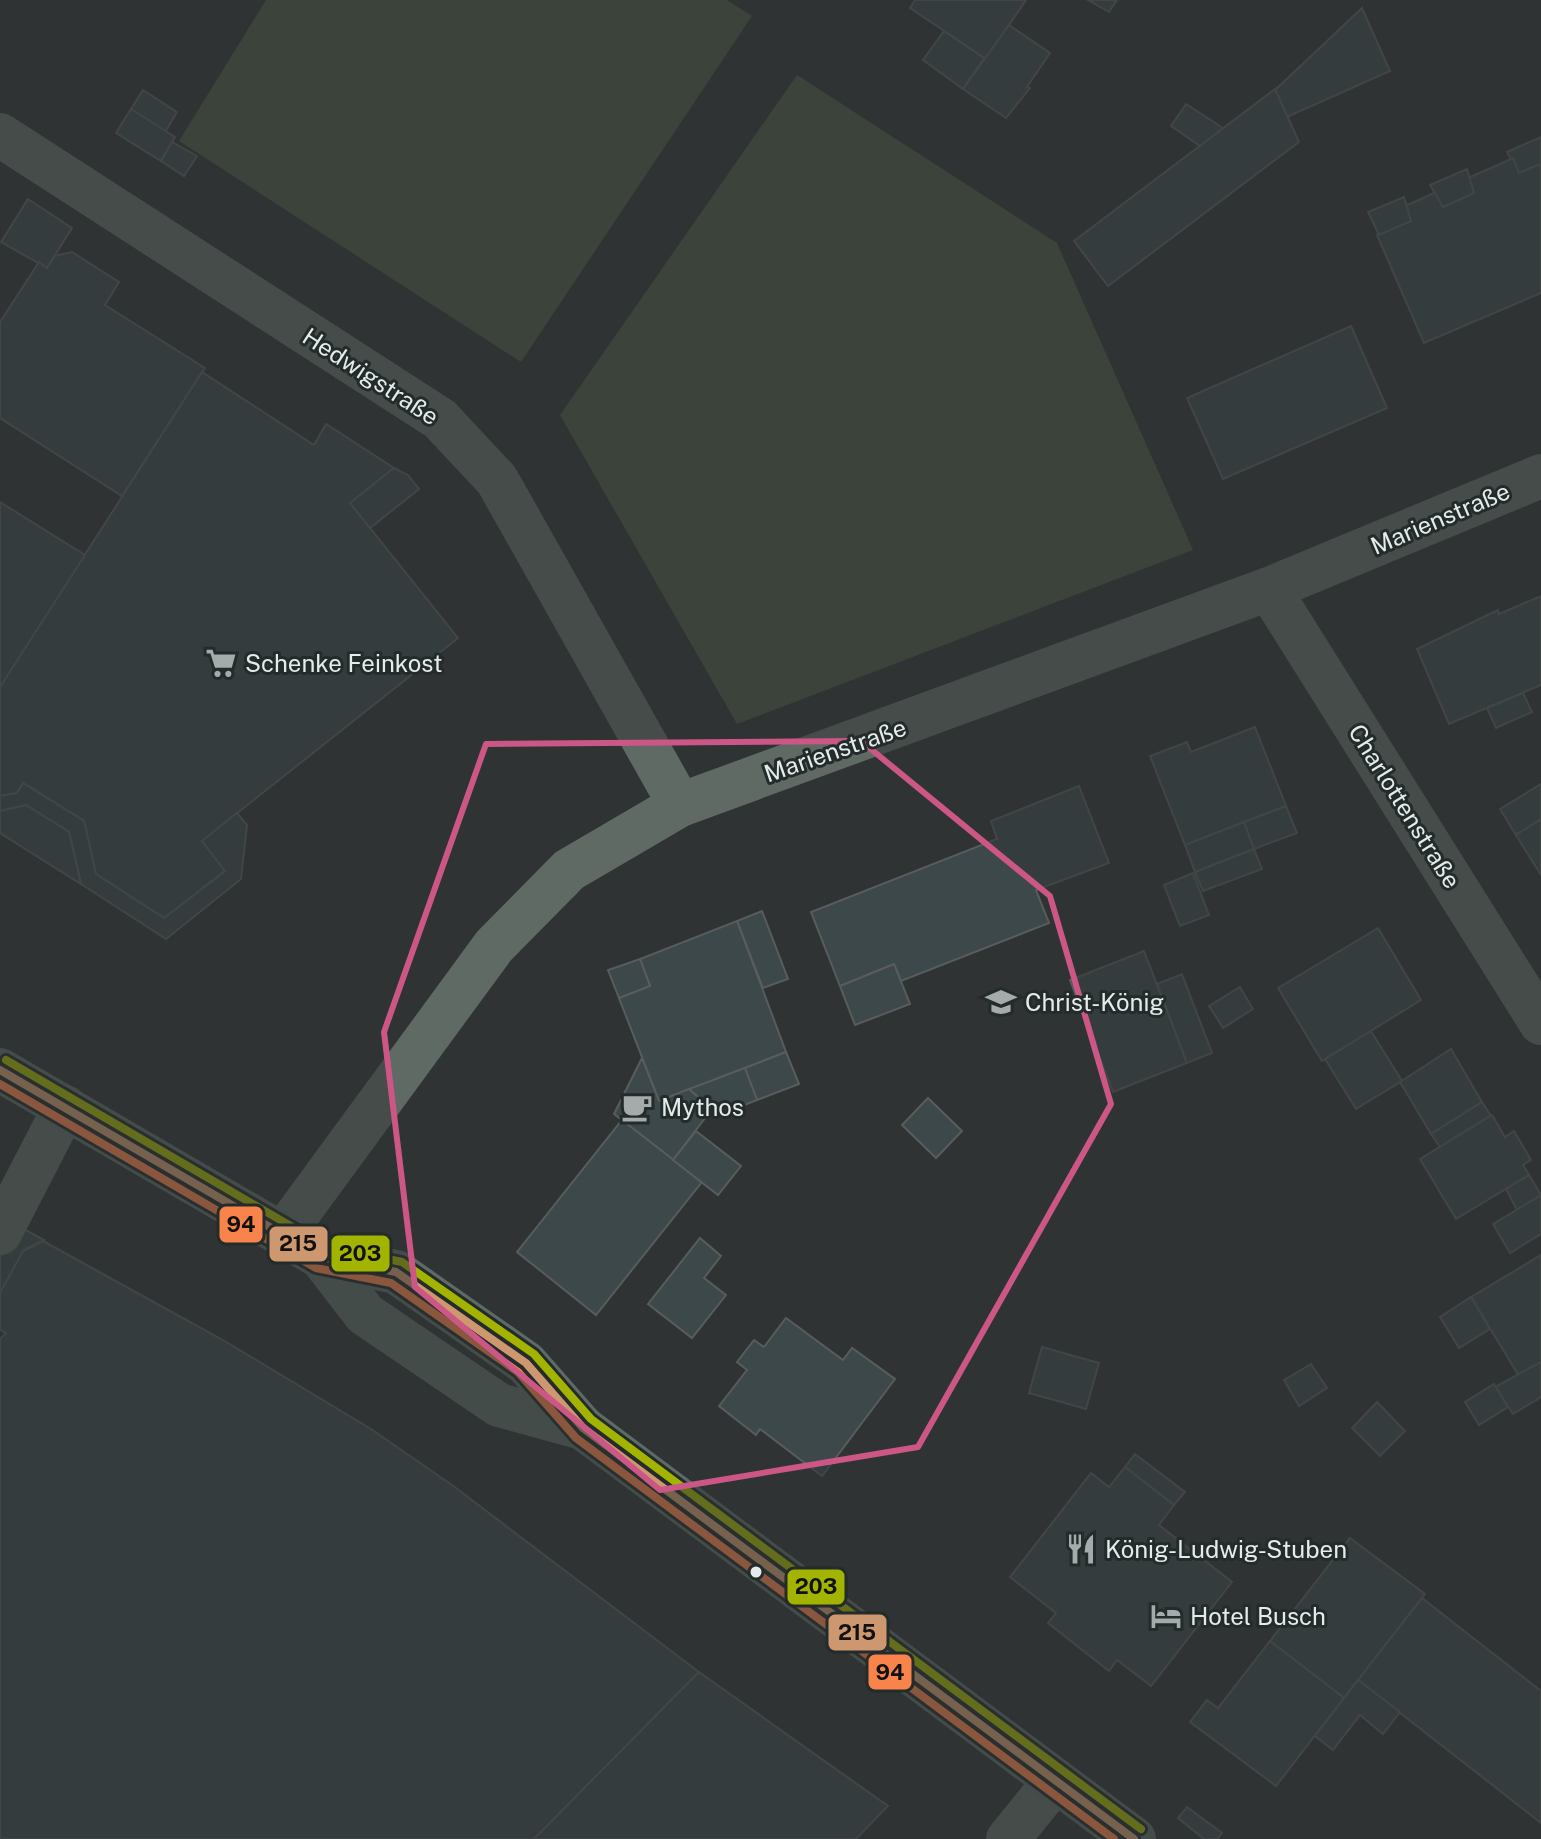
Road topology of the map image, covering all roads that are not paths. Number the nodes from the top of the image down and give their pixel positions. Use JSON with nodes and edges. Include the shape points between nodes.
{"nodes":[{"id":1,"x":0,"y":135,"type":"edge"},
{"id":2,"x":1541,"y":476,"type":"edge"},
{"id":3,"x":1269,"y":589,"type":"junction"},
{"id":4,"x":680,"y":805,"type":"junction"},
{"id":5,"x":1541,"y":1023,"type":"edge"},
{"id":6,"x":0,"y":1070,"type":"edge"},
{"id":7,"x":65,"y":1107,"type":"junction"},
{"id":8,"x":0,"y":1233,"type":"edge"},
{"id":9,"x":283,"y":1234,"type":"junction"},
{"id":10,"x":1055,"y":1781,"type":"junction"},
{"id":11,"x":1008,"y":1839,"type":"edge"},
{"id":12,"x":1134,"y":1839,"type":"edge"}],
"edges":[{"from":1,"to":4,"type":"street","name":"Hedwigstraße","via":[[440,419],[497,480]]},
{"from":2,"to":3,"type":"street","name":"Marienstraße"},
{"from":3,"to":4,"type":"street","name":"Marienstraße"},
{"from":3,"to":5,"type":"street","name":"Charlottenstraße"},
{"from":4,"to":9,"type":"street","name":"Marienstraße","via":[[569,870],[494,946]]},
{"from":6,"to":7,"type":"main road"},
{"from":7,"to":8,"type":"street"},
{"from":7,"to":9,"type":"main road"},
{"from":9,"to":10,"type":"main road","via":[[321,1257],[365,1314],[499,1405],[583,1428]]},
{"from":10,"to":11,"type":"street"},
{"from":10,"to":12,"type":"main road"}]}
